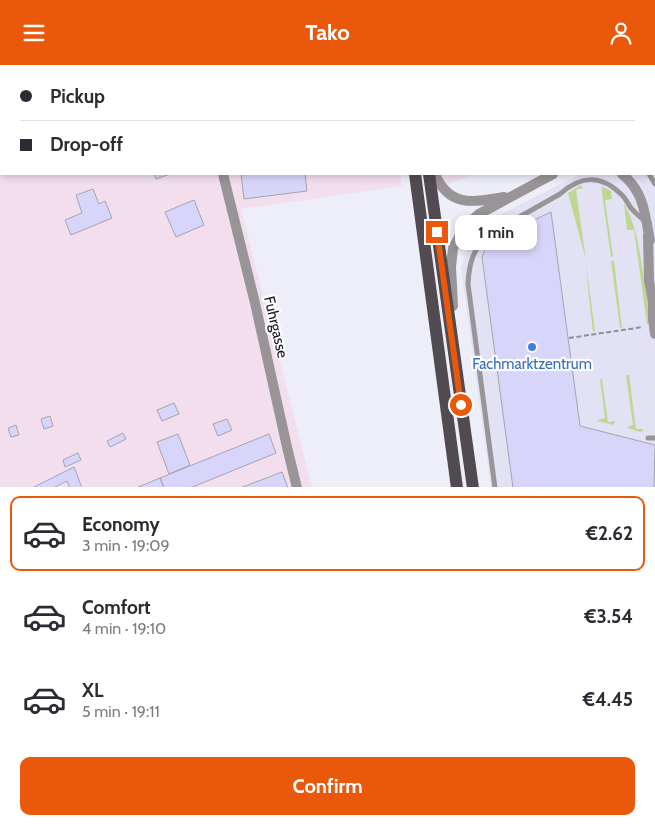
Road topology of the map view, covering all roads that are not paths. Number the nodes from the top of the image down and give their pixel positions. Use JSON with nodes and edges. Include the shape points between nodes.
{"nodes":[{"id":1,"x":223,"y":175,"type":"edge"},
{"id":2,"x":415,"y":175,"type":"edge"},
{"id":3,"x":429,"y":175,"type":"edge"},
{"id":4,"x":435,"y":175,"type":"edge"},
{"id":5,"x":551,"y":175,"type":"edge"},
{"id":6,"x":623,"y":175,"type":"edge"},
{"id":7,"x":636,"y":175,"type":"edge"},
{"id":8,"x":635,"y":188,"type":"junction"},
{"id":9,"x":510,"y":196,"type":"junction"},
{"id":10,"x":647,"y":224,"type":"junction"},
{"id":11,"x":648,"y":235,"type":"junction"},
{"id":12,"x":655,"y":252,"type":"edge"},
{"id":13,"x":654,"y":330,"type":"edge"},
{"id":14,"x":456,"y":367,"type":"junction"},
{"id":15,"x":648,"y":438,"type":"dead end"},
{"id":16,"x":655,"y":438,"type":"edge"},
{"id":17,"x":298,"y":487,"type":"edge"},
{"id":18,"x":457,"y":487,"type":"edge"},
{"id":19,"x":473,"y":487,"type":"edge"},
{"id":20,"x":495,"y":487,"type":"edge"}],
"edges":[{"from":1,"to":17,"type":"street","name":"Fuhrgasse"},
{"from":2,"to":18,"type":"main road"},
{"from":3,"to":14,"type":"main road"},
{"from":4,"to":9,"type":"street","via":[[450,195],[467,201]]},
{"from":5,"to":9,"type":"street"},
{"from":6,"to":8,"type":"street"},
{"from":7,"to":8,"type":"street"},
{"from":8,"to":10,"type":"street","via":[[642,200]]},
{"from":9,"to":14,"type":"street","via":[[471,220],[454,248],[451,267]]},
{"from":10,"to":11,"type":"street"},
{"from":10,"to":20,"type":"lane","via":[[616,189],[588,179],[578,181],[489,234],[477,247],[468,269],[468,284]]},
{"from":11,"to":12,"type":"street"},
{"from":11,"to":13,"type":"street"},
{"from":14,"to":19,"type":"main road"},
{"from":15,"to":16,"type":"lane"}]}
